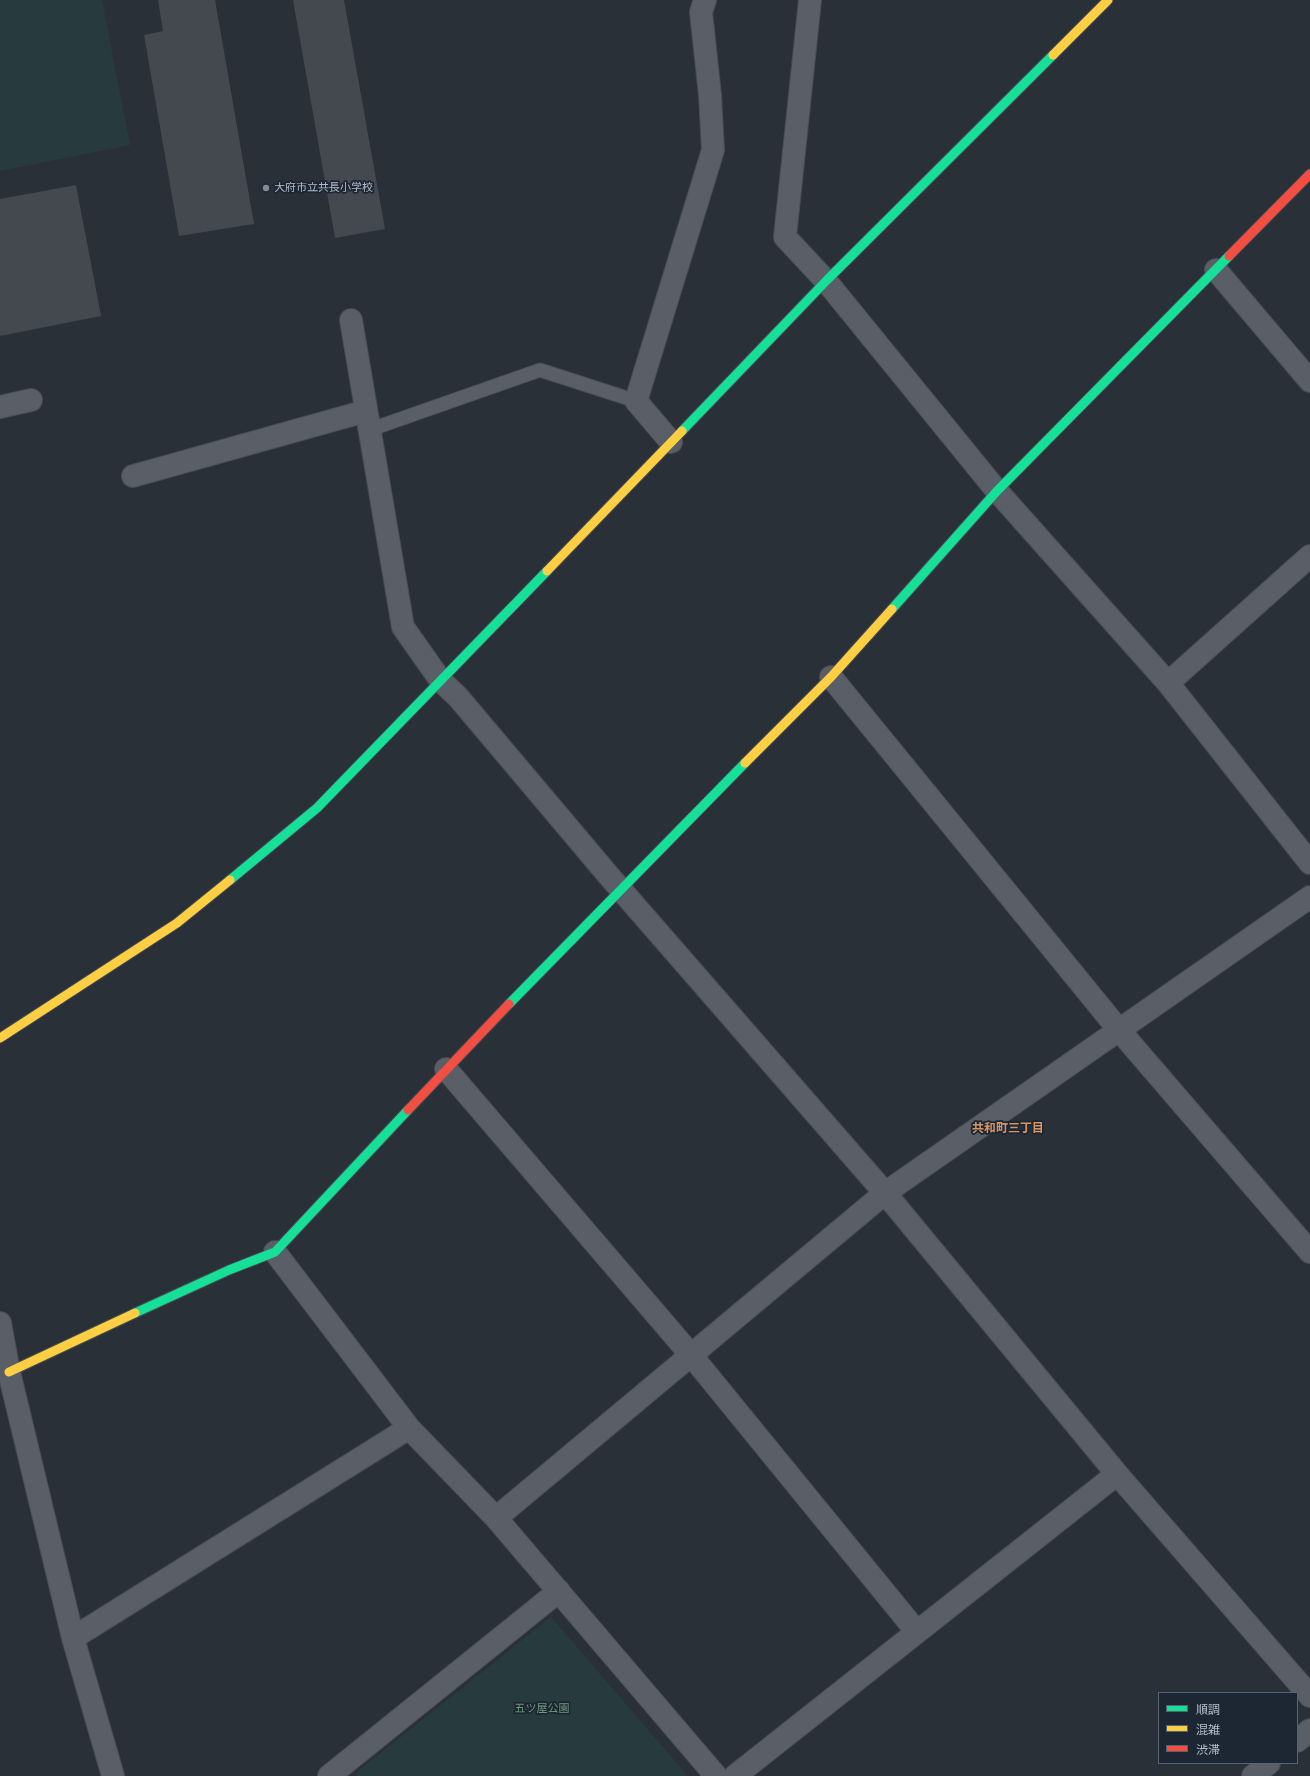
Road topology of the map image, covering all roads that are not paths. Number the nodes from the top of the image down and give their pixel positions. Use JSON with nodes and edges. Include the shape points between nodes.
{"nodes":[{"id":1,"x":705,"y":0,"type":"edge"},
{"id":2,"x":810,"y":0,"type":"edge"},
{"id":3,"x":1108,"y":0,"type":"edge"},
{"id":4,"x":1310,"y":174,"type":"edge"},
{"id":5,"x":1216,"y":270,"type":"junction"},
{"id":6,"x":826,"y":281,"type":"junction"},
{"id":7,"x":351,"y":320,"type":"dead end"},
{"id":8,"x":1310,"y":381,"type":"edge"},
{"id":9,"x":31,"y":400,"type":"dead end"},
{"id":10,"x":636,"y":401,"type":"junction"},
{"id":11,"x":0,"y":407,"type":"edge"},
{"id":12,"x":368,"y":420,"type":"junction"},
{"id":13,"x":671,"y":442,"type":"junction"},
{"id":14,"x":133,"y":476,"type":"dead end"},
{"id":15,"x":997,"y":491,"type":"junction"},
{"id":16,"x":1310,"y":556,"type":"edge"},
{"id":17,"x":831,"y":677,"type":"junction"},
{"id":18,"x":441,"y":681,"type":"junction"},
{"id":19,"x":1168,"y":683,"type":"junction"},
{"id":20,"x":1310,"y":863,"type":"edge"},
{"id":21,"x":621,"y":889,"type":"junction"},
{"id":22,"x":1310,"y":897,"type":"edge"},
{"id":23,"x":1119,"y":1030,"type":"junction"},
{"id":24,"x":0,"y":1038,"type":"edge"},
{"id":25,"x":446,"y":1069,"type":"junction"},
{"id":26,"x":885,"y":1192,"type":"junction"},
{"id":27,"x":275,"y":1252,"type":"junction"},
{"id":28,"x":1310,"y":1252,"type":"edge"},
{"id":29,"x":0,"y":1323,"type":"edge"},
{"id":30,"x":691,"y":1355,"type":"junction"},
{"id":31,"x":9,"y":1372,"type":"junction"},
{"id":32,"x":409,"y":1428,"type":"junction"},
{"id":33,"x":1117,"y":1474,"type":"junction"},
{"id":34,"x":496,"y":1518,"type":"junction"},
{"id":35,"x":559,"y":1591,"type":"junction"},
{"id":36,"x":917,"y":1632,"type":"junction"},
{"id":37,"x":74,"y":1638,"type":"junction"},
{"id":38,"x":1310,"y":1696,"type":"edge"},
{"id":39,"x":1310,"y":1730,"type":"edge"},
{"id":40,"x":1298,"y":1740,"type":"edge"},
{"id":41,"x":1268,"y":1764,"type":"edge"},
{"id":42,"x":113,"y":1776,"type":"edge"},
{"id":43,"x":330,"y":1776,"type":"edge"},
{"id":44,"x":716,"y":1776,"type":"edge"},
{"id":45,"x":735,"y":1776,"type":"edge"},
{"id":46,"x":1253,"y":1776,"type":"edge"}],
"edges":[{"from":1,"to":10,"type":"street","via":[[701,12],[713,150]]},
{"from":2,"to":6,"type":"street","via":[[785,236]]},
{"from":3,"to":6,"type":"street"},
{"from":4,"to":5,"type":"street"},
{"from":5,"to":8,"type":"street"},
{"from":5,"to":15,"type":"street"},
{"from":6,"to":13,"type":"street"},
{"from":6,"to":15,"type":"street"},
{"from":7,"to":12,"type":"street"},
{"from":9,"to":11,"type":"street"},
{"from":10,"to":12,"type":"lane","via":[[540,370]]},
{"from":10,"to":13,"type":"street"},
{"from":12,"to":14,"type":"street"},
{"from":12,"to":18,"type":"street","via":[[403,627]]},
{"from":13,"to":18,"type":"street"},
{"from":15,"to":17,"type":"street"},
{"from":15,"to":19,"type":"street"},
{"from":16,"to":19,"type":"street"},
{"from":17,"to":21,"type":"street"},
{"from":17,"to":23,"type":"street"},
{"from":18,"to":21,"type":"street","via":[[458,697]]},
{"from":18,"to":24,"type":"street","via":[[316,808],[177,923]]},
{"from":19,"to":20,"type":"street"},
{"from":21,"to":25,"type":"street"},
{"from":21,"to":26,"type":"street"},
{"from":22,"to":23,"type":"street"},
{"from":23,"to":26,"type":"street"},
{"from":23,"to":28,"type":"street"},
{"from":25,"to":27,"type":"street"},
{"from":25,"to":30,"type":"street"},
{"from":26,"to":30,"type":"street"},
{"from":26,"to":33,"type":"street"},
{"from":27,"to":31,"type":"street","via":[[229,1270]]},
{"from":27,"to":32,"type":"street"},
{"from":29,"to":31,"type":"street"},
{"from":30,"to":34,"type":"street"},
{"from":30,"to":36,"type":"street"},
{"from":31,"to":37,"type":"street"},
{"from":32,"to":34,"type":"street"},
{"from":32,"to":37,"type":"street"},
{"from":33,"to":36,"type":"street"},
{"from":33,"to":38,"type":"street"},
{"from":34,"to":35,"type":"street"},
{"from":35,"to":43,"type":"street"},
{"from":35,"to":44,"type":"street"},
{"from":36,"to":45,"type":"street"},
{"from":37,"to":42,"type":"street"},
{"from":39,"to":40,"type":"street"},
{"from":41,"to":46,"type":"street"}]}
